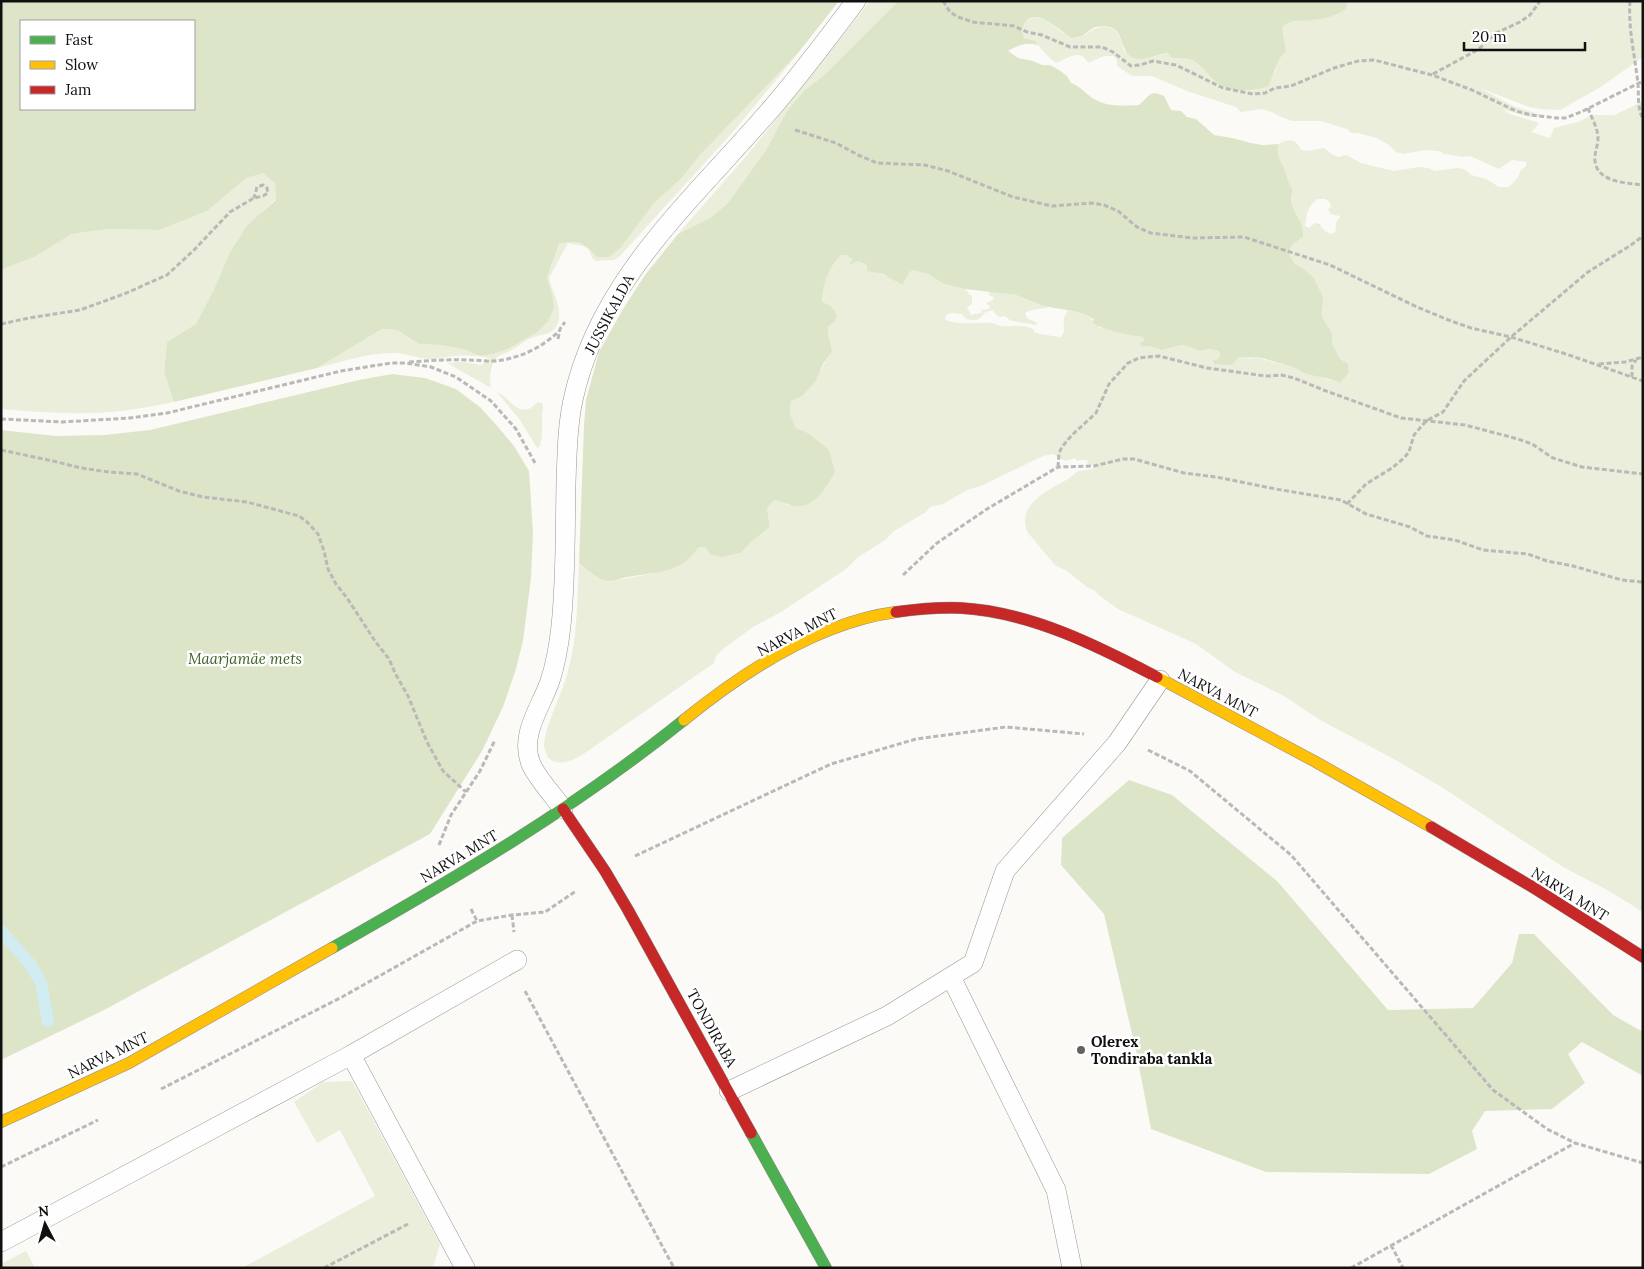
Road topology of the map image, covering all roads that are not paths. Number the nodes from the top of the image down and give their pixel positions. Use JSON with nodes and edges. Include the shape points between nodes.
{"nodes":[{"id":1,"x":856,"y":1,"type":"edge"},
{"id":2,"x":1160,"y":680,"type":"junction"},
{"id":3,"x":563,"y":809,"type":"junction"},
{"id":4,"x":1643,"y":957,"type":"edge"},
{"id":5,"x":517,"y":960,"type":"road end"},
{"id":6,"x":951,"y":977,"type":"junction"},
{"id":7,"x":351,"y":1055,"type":"junction"},
{"id":8,"x":730,"y":1091,"type":"junction"},
{"id":9,"x":1,"y":1122,"type":"edge"},
{"id":10,"x":1,"y":1242,"type":"edge"},
{"id":11,"x":465,"y":1268,"type":"edge"},
{"id":12,"x":826,"y":1268,"type":"edge"},
{"id":13,"x":1072,"y":1268,"type":"edge"}],
"edges":[{"from":1,"to":3,"type":"lane","name":"JUSSIKALDA","via":[[766,116],[657,236],[634,266],[589,345],[572,403],[559,643],[550,680],[527,743],[532,766]]},
{"from":2,"to":3,"type":"main road","name":"NARVA MNT","via":[[1071,636],[1010,615],[958,608],[888,612],[842,624],[768,662],[692,713],[646,751]]},
{"from":2,"to":4,"type":"main road","name":"NARVA MNT","via":[[1383,798]]},
{"from":2,"to":6,"type":"lane","via":[[1117,743],[1005,871],[973,963]]},
{"from":3,"to":8,"type":"main road","name":"TONDIRABA","via":[[605,871]]},
{"from":3,"to":9,"type":"main road","name":"NARVA MNT","via":[[455,878],[127,1064]]},
{"from":5,"to":7,"type":"lane"},
{"from":6,"to":8,"type":"lane","via":[[886,1016]]},
{"from":6,"to":13,"type":"lane","via":[[1056,1190]]},
{"from":7,"to":10,"type":"lane"},
{"from":7,"to":11,"type":"lane"},
{"from":8,"to":12,"type":"main road","name":"TONDIRABA"}]}
